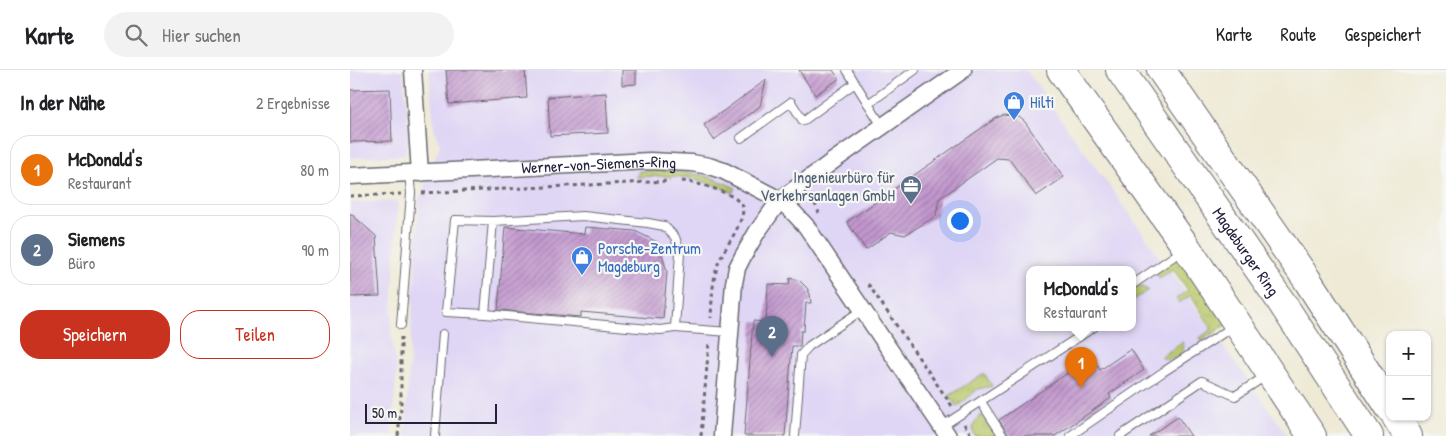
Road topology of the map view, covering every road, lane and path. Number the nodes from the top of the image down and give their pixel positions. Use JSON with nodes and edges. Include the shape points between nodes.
{"nodes":[{"id":1,"x":413,"y":70,"type":"edge"},
{"id":2,"x":847,"y":70,"type":"edge"},
{"id":3,"x":915,"y":70,"type":"edge"},
{"id":4,"x":963,"y":70,"type":"edge"},
{"id":5,"x":1061,"y":70,"type":"edge"},
{"id":6,"x":1120,"y":70,"type":"edge"},
{"id":7,"x":1161,"y":70,"type":"edge"},
{"id":8,"x":855,"y":83,"type":"junction"},
{"id":9,"x":868,"y":104,"type":"junction"},
{"id":10,"x":882,"y":126,"type":"junction"},
{"id":11,"x":741,"y":138,"type":"dead end"},
{"id":12,"x":415,"y":173,"type":"junction"},
{"id":13,"x":350,"y":176,"type":"edge"},
{"id":14,"x":809,"y":179,"type":"junction"},
{"id":15,"x":674,"y":181,"type":"dead end"},
{"id":16,"x":679,"y":181,"type":"dead end"},
{"id":17,"x":410,"y":193,"type":"junction"},
{"id":18,"x":350,"y":196,"type":"edge"},
{"id":19,"x":737,"y":199,"type":"dead end"},
{"id":20,"x":780,"y":200,"type":"junction"},
{"id":21,"x":822,"y":217,"type":"dead end"},
{"id":22,"x":493,"y":220,"type":"junction"},
{"id":23,"x":1186,"y":248,"type":"junction"},
{"id":24,"x":865,"y":280,"type":"dead end"},
{"id":25,"x":1136,"y":282,"type":"edge"},
{"id":26,"x":862,"y":310,"type":"junction"},
{"id":27,"x":485,"y":314,"type":"junction"},
{"id":28,"x":1237,"y":323,"type":"junction"},
{"id":29,"x":401,"y":325,"type":"joint"},
{"id":30,"x":675,"y":328,"type":"junction"},
{"id":31,"x":1088,"y":331,"type":"edge"},
{"id":32,"x":730,"y":332,"type":"junction"},
{"id":33,"x":443,"y":334,"type":"dead end"},
{"id":34,"x":1270,"y":372,"type":"junction"},
{"id":35,"x":981,"y":402,"type":"junction"},
{"id":36,"x":1386,"y":402,"type":"edge"},
{"id":37,"x":959,"y":416,"type":"junction"},
{"id":38,"x":1399,"y":421,"type":"edge"},
{"id":39,"x":945,"y":431,"type":"edge"},
{"id":40,"x":398,"y":436,"type":"edge"},
{"id":41,"x":435,"y":436,"type":"edge"},
{"id":42,"x":722,"y":436,"type":"edge"},
{"id":43,"x":795,"y":436,"type":"edge"},
{"id":44,"x":972,"y":436,"type":"edge"},
{"id":45,"x":1003,"y":436,"type":"edge"},
{"id":46,"x":1070,"y":436,"type":"edge"},
{"id":47,"x":1120,"y":436,"type":"edge"},
{"id":48,"x":1312,"y":436,"type":"edge"},
{"id":49,"x":1369,"y":436,"type":"edge"},
{"id":50,"x":1408,"y":436,"type":"edge"}],
"edges":[{"from":1,"to":12,"type":"street"},
{"from":2,"to":8,"type":"lane"},
{"from":3,"to":9,"type":"lane"},
{"from":4,"to":10,"type":"street"},
{"from":5,"to":23,"type":"highway"},
{"from":6,"to":49,"type":"highway","name":"Magdeburger Ring","via":[[1280,300]]},
{"from":7,"to":36,"type":"highway","name":"Magdeburger Ring","via":[[1306,278]]},
{"from":8,"to":9,"type":"lane"},
{"from":8,"to":11,"type":"lane","via":[[803,121],[790,102]]},
{"from":9,"to":10,"type":"lane"},
{"from":10,"to":14,"type":"street"},
{"from":12,"to":13,"type":"street","name":"Werner-von-Siemens-Ring"},
{"from":12,"to":17,"type":"lane"},
{"from":12,"to":20,"type":"street","name":"Werner-von-Siemens-Ring","via":[[683,162],[709,166]]},
{"from":14,"to":20,"type":"street"},
{"from":14,"to":21,"type":"path","via":[[816,190],[814,204]]},
{"from":15,"to":17,"type":"path"},
{"from":16,"to":19,"type":"path","via":[[711,187]]},
{"from":17,"to":18,"type":"path"},
{"from":17,"to":29,"type":"lane"},
{"from":20,"to":26,"type":"street","name":"Werner-von-Siemens-Ring","via":[[806,226]]},
{"from":20,"to":32,"type":"street","via":[[737,268]]},
{"from":22,"to":27,"type":"lane"},
{"from":22,"to":27,"type":"lane","via":[[455,220],[446,312]]},
{"from":22,"to":30,"type":"lane","via":[[583,216],[664,226],[675,238],[680,253]]},
{"from":23,"to":25,"type":"lane"},
{"from":23,"to":28,"type":"highway"},
{"from":24,"to":37,"type":"path"},
{"from":26,"to":39,"type":"street","name":"Werner-von-Siemens-Ring"},
{"from":26,"to":43,"type":"lane","via":[[801,355]]},
{"from":27,"to":30,"type":"lane","via":[[660,330]]},
{"from":28,"to":34,"type":"highway"},
{"from":28,"to":46,"type":"lane"},
{"from":29,"to":40,"type":"path"},
{"from":30,"to":32,"type":"lane"},
{"from":31,"to":35,"type":"lane"},
{"from":32,"to":42,"type":"street"},
{"from":33,"to":41,"type":"lane"},
{"from":34,"to":47,"type":"lane","via":[[1235,396],[1202,381]]},
{"from":34,"to":48,"type":"highway"},
{"from":35,"to":37,"type":"lane"},
{"from":35,"to":45,"type":"lane"},
{"from":37,"to":39,"type":"lane"},
{"from":37,"to":44,"type":"path"},
{"from":38,"to":50,"type":"highway"}]}
